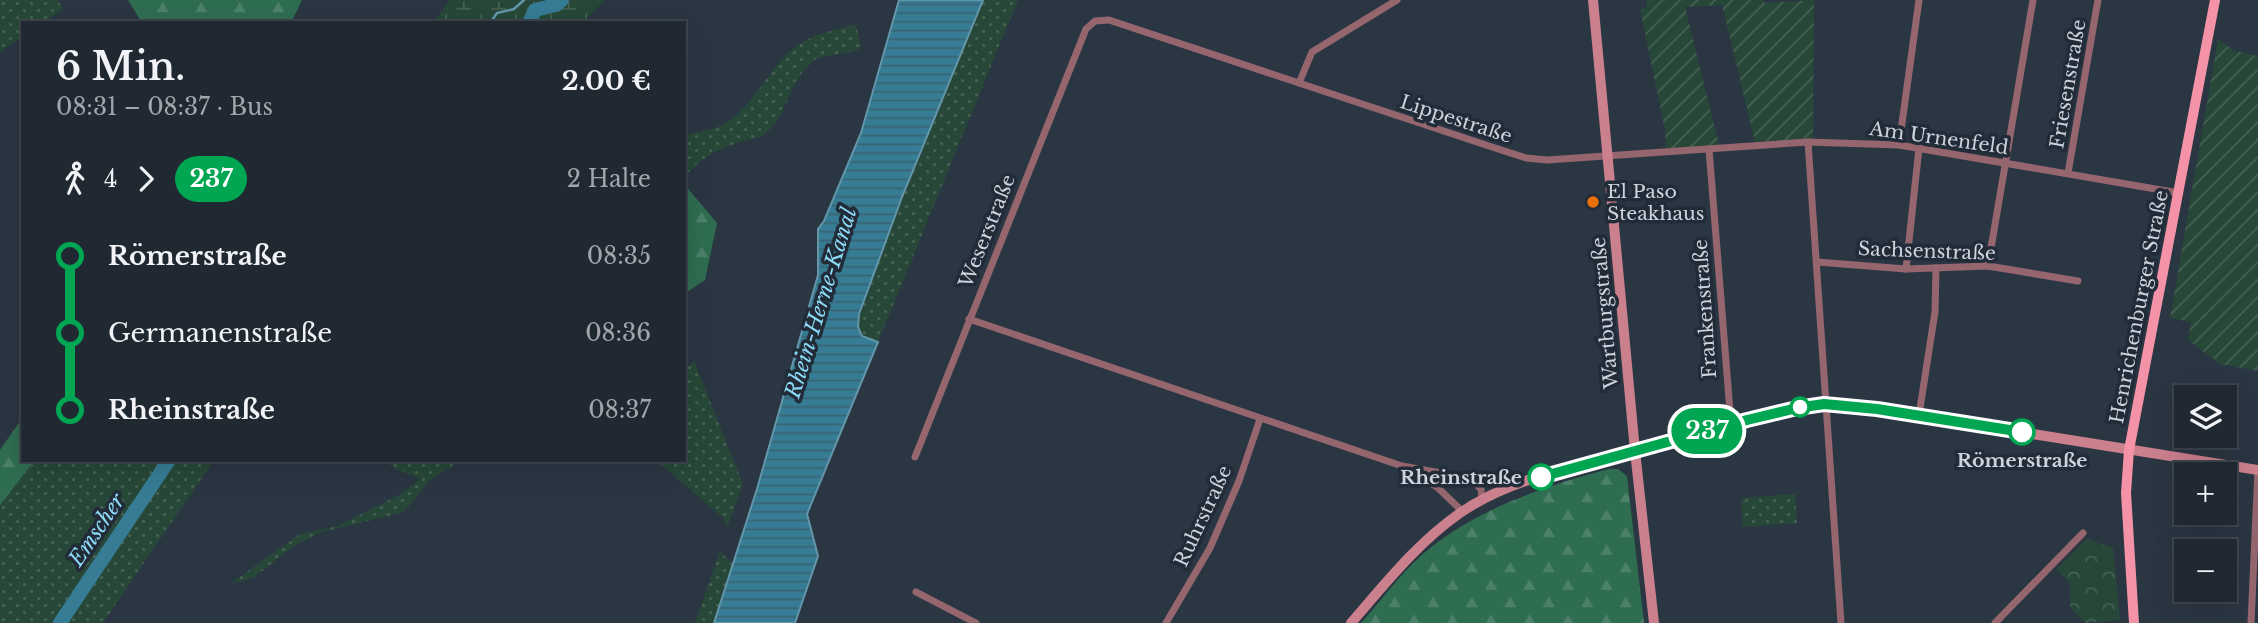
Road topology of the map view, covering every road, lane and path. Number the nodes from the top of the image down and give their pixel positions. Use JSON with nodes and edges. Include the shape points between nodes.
{"nodes":[{"id":1,"x":1398,"y":0,"type":"edge"},
{"id":2,"x":1593,"y":0,"type":"edge"},
{"id":3,"x":1919,"y":0,"type":"edge"},
{"id":4,"x":2033,"y":0,"type":"edge"},
{"id":5,"x":2098,"y":0,"type":"edge"},
{"id":6,"x":2215,"y":0,"type":"edge"},
{"id":7,"x":1095,"y":22,"type":"joint"},
{"id":8,"x":1299,"y":83,"type":"junction"},
{"id":9,"x":1808,"y":142,"type":"junction"},
{"id":10,"x":1899,"y":145,"type":"junction"},
{"id":11,"x":1919,"y":148,"type":"junction"},
{"id":12,"x":1709,"y":149,"type":"junction"},
{"id":13,"x":1608,"y":156,"type":"junction"},
{"id":14,"x":2006,"y":163,"type":"junction"},
{"id":15,"x":2068,"y":173,"type":"junction"},
{"id":16,"x":2179,"y":192,"type":"junction"},
{"id":17,"x":1817,"y":262,"type":"junction"},
{"id":18,"x":1988,"y":266,"type":"junction"},
{"id":19,"x":1936,"y":268,"type":"junction"},
{"id":20,"x":1906,"y":269,"type":"junction"},
{"id":21,"x":2078,"y":281,"type":"dead end"},
{"id":22,"x":968,"y":319,"type":"junction"},
{"id":23,"x":1824,"y":404,"type":"junction"},
{"id":24,"x":1919,"y":415,"type":"junction"},
{"id":25,"x":1260,"y":419,"type":"junction"},
{"id":26,"x":1731,"y":424,"type":"junction"},
{"id":27,"x":2129,"y":450,"type":"junction"},
{"id":28,"x":1635,"y":451,"type":"junction"},
{"id":29,"x":915,"y":457,"type":"dead end"},
{"id":30,"x":1402,"y":466,"type":"junction"},
{"id":31,"x":2258,"y":470,"type":"edge"},
{"id":32,"x":1469,"y":478,"type":"junction"},
{"id":33,"x":1535,"y":478,"type":"junction"},
{"id":34,"x":1482,"y":500,"type":"junction"},
{"id":35,"x":1462,"y":511,"type":"junction"},
{"id":36,"x":2083,"y":533,"type":"dead end"},
{"id":37,"x":916,"y":592,"type":"dead end"},
{"id":38,"x":976,"y":623,"type":"edge"},
{"id":39,"x":1167,"y":623,"type":"edge"},
{"id":40,"x":1352,"y":623,"type":"edge"},
{"id":41,"x":1654,"y":623,"type":"edge"},
{"id":42,"x":1841,"y":623,"type":"edge"},
{"id":43,"x":1995,"y":623,"type":"edge"},
{"id":44,"x":2134,"y":623,"type":"edge"},
{"id":45,"x":2251,"y":623,"type":"edge"}],
"edges":[{"from":1,"to":8,"type":"street","via":[[1312,52]]},
{"from":2,"to":13,"type":"main road","name":"Wartburgstraße"},
{"from":3,"to":10,"type":"street"},
{"from":4,"to":14,"type":"street"},
{"from":5,"to":15,"type":"street","name":"Friesenstraße"},
{"from":6,"to":16,"type":"main road","name":"Henrichenburger Straße"},
{"from":7,"to":8,"type":"street","name":"Lippestraße","via":[[1109,20]]},
{"from":7,"to":22,"type":"street","name":"Weserstraße","via":[[1086,29]]},
{"from":8,"to":13,"type":"street","name":"Lippestraße","via":[[1526,158]]},
{"from":9,"to":10,"type":"street","name":"Am Urnenfeld"},
{"from":9,"to":12,"type":"street","name":"Am Urnenfeld"},
{"from":9,"to":17,"type":"street"},
{"from":10,"to":11,"type":"street","name":"Am Urnenfeld"},
{"from":11,"to":14,"type":"street","name":"Am Urnenfeld"},
{"from":11,"to":20,"type":"street"},
{"from":12,"to":13,"type":"street","name":"Am Urnenfeld"},
{"from":12,"to":26,"type":"street","name":"Frankenstraße"},
{"from":13,"to":28,"type":"main road","name":"Wartburgstraße"},
{"from":14,"to":15,"type":"street","name":"Am Urnenfeld"},
{"from":14,"to":18,"type":"street"},
{"from":15,"to":16,"type":"street","name":"Am Urnenfeld"},
{"from":16,"to":27,"type":"main road","name":"Henrichenburger Straße"},
{"from":17,"to":20,"type":"street","name":"Sachsenstraße"},
{"from":17,"to":23,"type":"street"},
{"from":18,"to":19,"type":"street","name":"Sachsenstraße"},
{"from":18,"to":21,"type":"street","name":"Sachsenstraße"},
{"from":19,"to":20,"type":"street","name":"Sachsenstraße"},
{"from":19,"to":24,"type":"street","via":[[1935,312]]},
{"from":22,"to":25,"type":"street"},
{"from":22,"to":29,"type":"street","name":"Weserstraße"},
{"from":23,"to":24,"type":"main road"},
{"from":23,"to":26,"type":"main road"},
{"from":23,"to":42,"type":"street"},
{"from":24,"to":27,"type":"main road"},
{"from":25,"to":30,"type":"street"},
{"from":25,"to":39,"type":"street","name":"Ruhrstraße","via":[[1210,548]]},
{"from":26,"to":28,"type":"main road"},
{"from":27,"to":31,"type":"main road"},
{"from":27,"to":44,"type":"main road","name":"Henrichenburger Straße","via":[[2126,493]]},
{"from":28,"to":33,"type":"main road"},
{"from":28,"to":41,"type":"main road","name":"Wartburgstraße"},
{"from":30,"to":32,"type":"street"},
{"from":30,"to":35,"type":"street","via":[[1437,487]]},
{"from":31,"to":45,"type":"street"},
{"from":32,"to":33,"type":"street"},
{"from":32,"to":34,"type":"street","via":[[1481,489]]},
{"from":33,"to":34,"type":"main road"},
{"from":34,"to":35,"type":"main road"},
{"from":35,"to":40,"type":"main road","via":[[1418,548]]},
{"from":36,"to":43,"type":"street"},
{"from":37,"to":38,"type":"street"}]}
